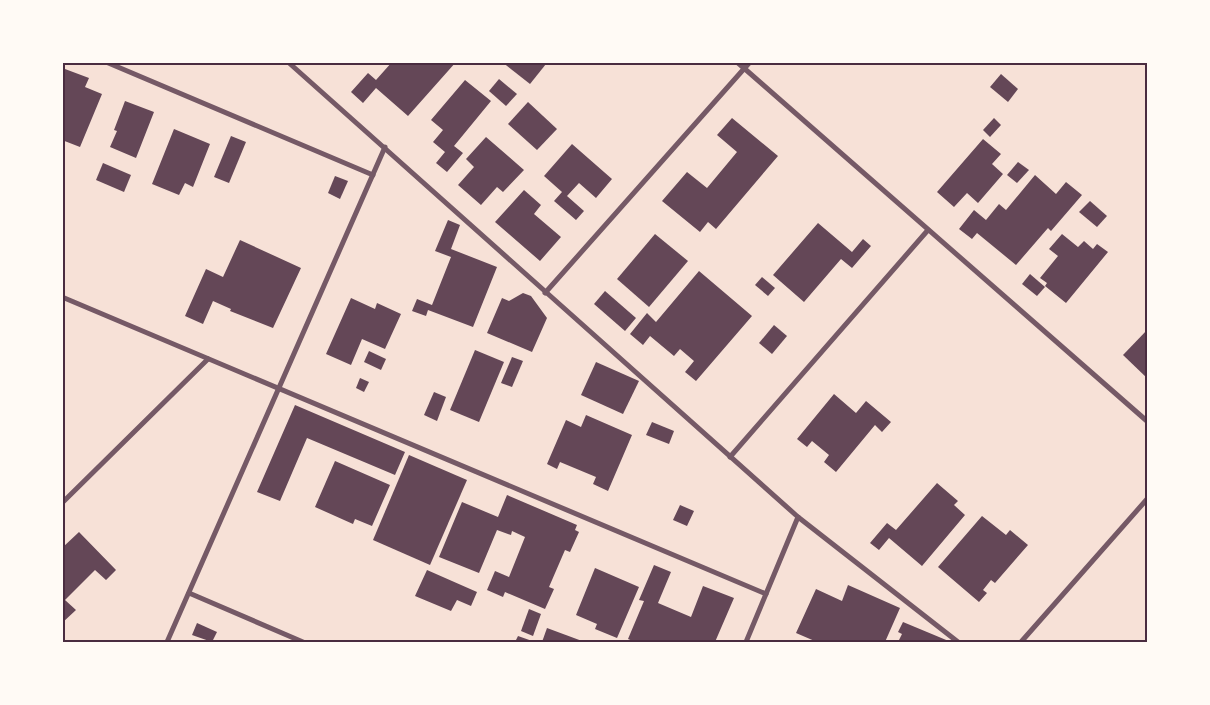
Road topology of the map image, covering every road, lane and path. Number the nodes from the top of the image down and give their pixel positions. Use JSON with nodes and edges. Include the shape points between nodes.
{"nodes":[{"id":1,"x":106,"y":62,"type":"edge"},
{"id":2,"x":288,"y":62,"type":"edge"},
{"id":3,"x":737,"y":62,"type":"edge"},
{"id":4,"x":750,"y":62,"type":"edge"},
{"id":5,"x":744,"y":69,"type":"junction"},
{"id":6,"x":385,"y":147,"type":"junction"},
{"id":7,"x":373,"y":175,"type":"junction"},
{"id":8,"x":928,"y":230,"type":"junction"},
{"id":9,"x":545,"y":293,"type":"junction"},
{"id":10,"x":62,"y":297,"type":"edge"},
{"id":11,"x":208,"y":359,"type":"junction"},
{"id":12,"x":279,"y":389,"type":"junction"},
{"id":13,"x":1148,"y":422,"type":"edge"},
{"id":14,"x":730,"y":457,"type":"junction"},
{"id":15,"x":1148,"y":498,"type":"edge"},
{"id":16,"x":62,"y":503,"type":"edge"},
{"id":17,"x":798,"y":517,"type":"junction"},
{"id":18,"x":189,"y":593,"type":"junction"},
{"id":19,"x":766,"y":594,"type":"junction"},
{"id":20,"x":168,"y":642,"type":"edge"},
{"id":21,"x":303,"y":642,"type":"edge"},
{"id":22,"x":746,"y":642,"type":"edge"},
{"id":23,"x":958,"y":642,"type":"edge"},
{"id":24,"x":1021,"y":642,"type":"edge"}],
"edges":[{"from":1,"to":7,"type":"street"},
{"from":2,"to":6,"type":"street"},
{"from":3,"to":5,"type":"street"},
{"from":4,"to":5,"type":"street"},
{"from":5,"to":8,"type":"street"},
{"from":5,"to":9,"type":"street"},
{"from":6,"to":7,"type":"street"},
{"from":6,"to":9,"type":"street"},
{"from":7,"to":12,"type":"street"},
{"from":8,"to":13,"type":"street"},
{"from":8,"to":14,"type":"street"},
{"from":9,"to":14,"type":"street"},
{"from":10,"to":11,"type":"street"},
{"from":11,"to":12,"type":"street"},
{"from":11,"to":16,"type":"street"},
{"from":12,"to":18,"type":"street"},
{"from":12,"to":19,"type":"street"},
{"from":14,"to":17,"type":"street"},
{"from":15,"to":24,"type":"street"},
{"from":17,"to":19,"type":"street"},
{"from":17,"to":23,"type":"street"},
{"from":18,"to":20,"type":"street"},
{"from":18,"to":21,"type":"street"},
{"from":19,"to":22,"type":"street"}]}
